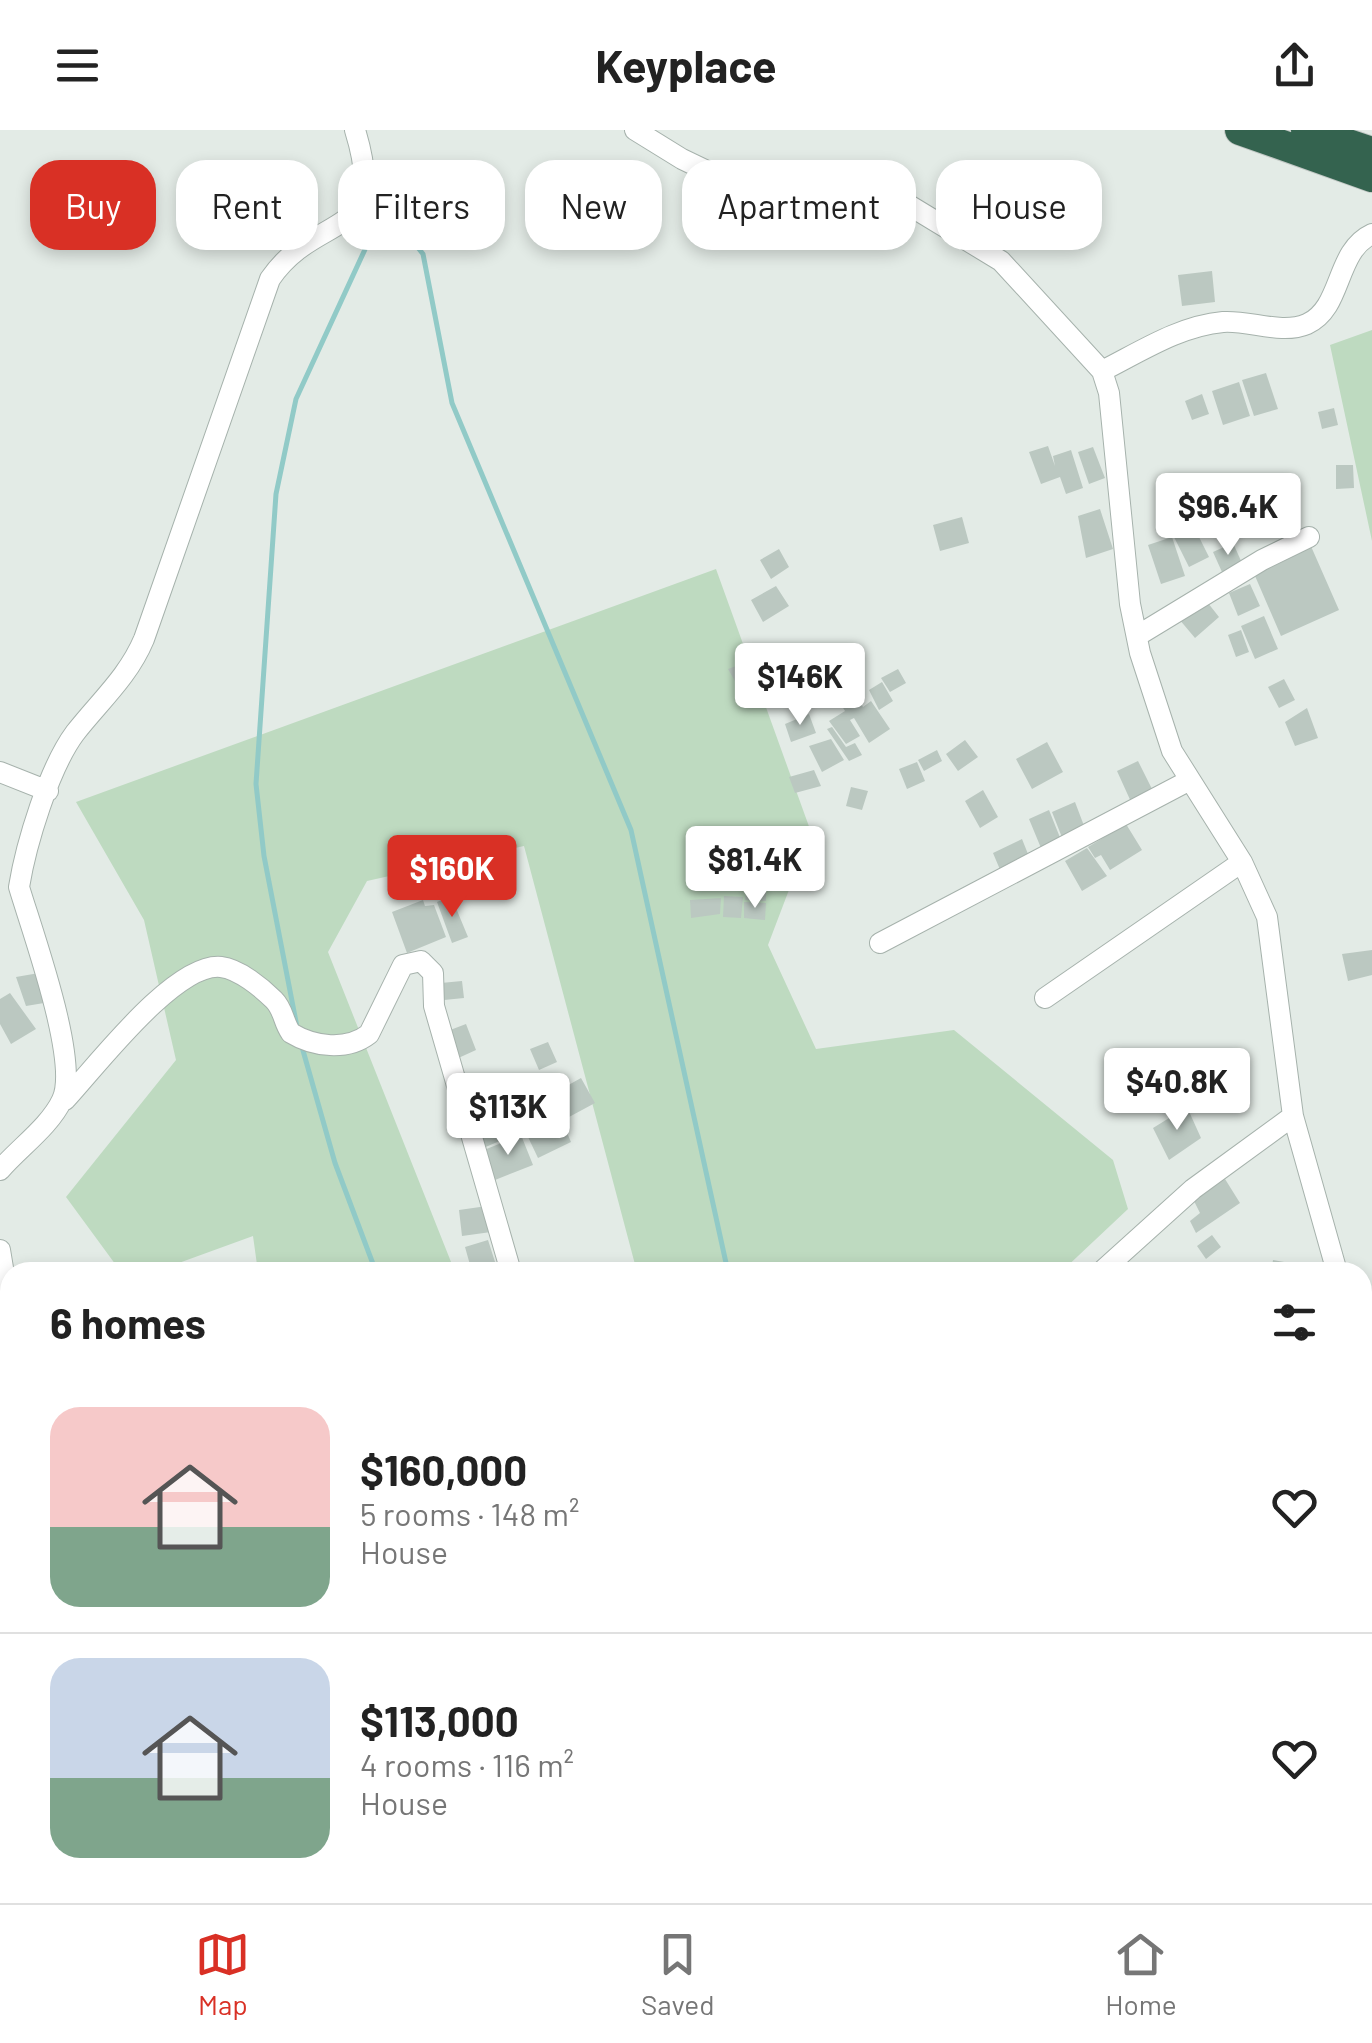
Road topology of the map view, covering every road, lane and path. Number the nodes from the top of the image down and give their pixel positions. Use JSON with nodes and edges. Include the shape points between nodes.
{"nodes":[{"id":1,"x":355,"y":130,"type":"edge"},
{"id":2,"x":635,"y":130,"type":"edge"},
{"id":3,"x":1240,"y":130,"type":"edge"},
{"id":4,"x":1306,"y":130,"type":"edge"},
{"id":5,"x":1372,"y":152,"type":"edge"},
{"id":6,"x":1372,"y":177,"type":"edge"},
{"id":7,"x":1372,"y":234,"type":"edge"},
{"id":8,"x":1102,"y":371,"type":"junction"},
{"id":9,"x":1309,"y":537,"type":"dead end"},
{"id":10,"x":1137,"y":636,"type":"junction"},
{"id":11,"x":0,"y":772,"type":"edge"},
{"id":12,"x":1190,"y":780,"type":"junction"},
{"id":13,"x":48,"y":791,"type":"junction"},
{"id":14,"x":1242,"y":862,"type":"junction"},
{"id":15,"x":880,"y":943,"type":"dead end"},
{"id":16,"x":1046,"y":998,"type":"dead end"},
{"id":17,"x":60,"y":1105,"type":"junction"},
{"id":18,"x":1293,"y":1116,"type":"junction"},
{"id":19,"x":0,"y":1170,"type":"edge"},
{"id":20,"x":508,"y":1262,"type":"edge"},
{"id":21,"x":1112,"y":1262,"type":"edge"},
{"id":22,"x":1333,"y":1262,"type":"edge"}],
"edges":[{"from":1,"to":13,"type":"street","via":[[368,174],[362,200],[270,279],[144,640],[123,679],[73,736]]},
{"from":2,"to":8,"type":"street","via":[[807,219],[868,185],[884,190],[1000,261]]},
{"from":3,"to":6,"type":"highway"},
{"from":4,"to":5,"type":"highway"},
{"from":7,"to":8,"type":"street","via":[[1348,256],[1326,307],[1310,323],[1206,324]]},
{"from":8,"to":10,"type":"street"},
{"from":9,"to":10,"type":"street"},
{"from":10,"to":12,"type":"street","via":[[1169,743]]},
{"from":11,"to":13,"type":"street"},
{"from":12,"to":14,"type":"street"},
{"from":12,"to":15,"type":"street"},
{"from":13,"to":17,"type":"street","via":[[19,887],[68,1064]]},
{"from":14,"to":16,"type":"street"},
{"from":14,"to":18,"type":"street","via":[[1267,917]]},
{"from":17,"to":19,"type":"street"},
{"from":17,"to":20,"type":"street","via":[[152,1006],[198,972],[236,972],[278,1004],[290,1033],[342,1045],[369,1034],[402,966],[421,960],[433,973],[434,1006]]},
{"from":18,"to":21,"type":"street","via":[[1193,1189]]},
{"from":18,"to":22,"type":"street"}]}
